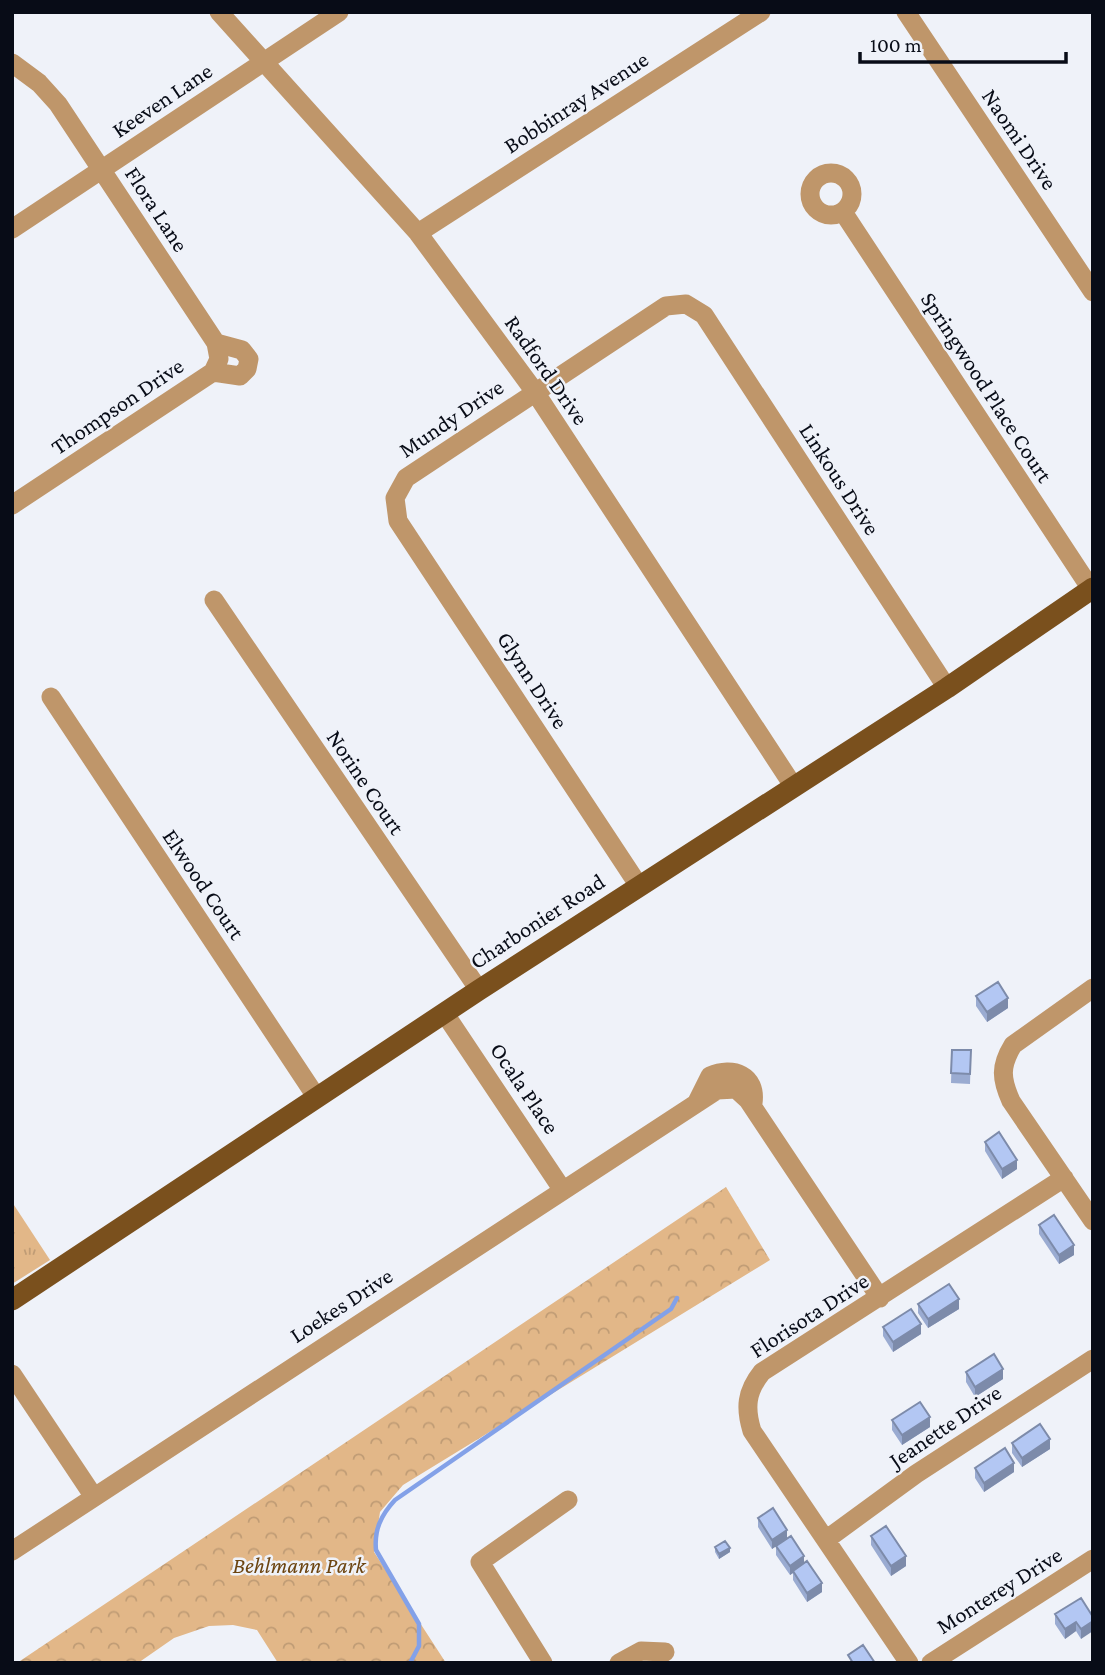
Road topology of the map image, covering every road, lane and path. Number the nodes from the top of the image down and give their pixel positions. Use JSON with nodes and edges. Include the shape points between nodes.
{"nodes":[{"id":1,"x":219,"y":12,"type":"edge"},
{"id":2,"x":339,"y":12,"type":"edge"},
{"id":3,"x":761,"y":12,"type":"edge"},
{"id":4,"x":906,"y":12,"type":"edge"},
{"id":5,"x":12,"y":63,"type":"edge"},
{"id":6,"x":262,"y":63,"type":"junction"},
{"id":7,"x":102,"y":170,"type":"junction"},
{"id":8,"x":843,"y":212,"type":"dead end"},
{"id":9,"x":12,"y":229,"type":"edge"},
{"id":10,"x":418,"y":233,"type":"junction"},
{"id":11,"x":1093,"y":292,"type":"edge"},
{"id":12,"x":686,"y":303,"type":"joint"},
{"id":13,"x":216,"y":358,"type":"joint"},
{"id":14,"x":535,"y":392,"type":"junction"},
{"id":15,"x":395,"y":498,"type":"joint"},
{"id":16,"x":12,"y":505,"type":"edge"},
{"id":17,"x":1092,"y":588,"type":"edge"},
{"id":18,"x":215,"y":600,"type":"dead end"},
{"id":19,"x":947,"y":688,"type":"junction"},
{"id":20,"x":51,"y":697,"type":"dead end"},
{"id":21,"x":794,"y":787,"type":"junction"},
{"id":22,"x":639,"y":886,"type":"junction"},
{"id":23,"x":1093,"y":988,"type":"edge"},
{"id":24,"x":479,"y":990,"type":"junction"},
{"id":25,"x":445,"y":1014,"type":"junction"},
{"id":26,"x":317,"y":1098,"type":"junction"},
{"id":27,"x":1064,"y":1178,"type":"junction"},
{"id":28,"x":562,"y":1189,"type":"junction"},
{"id":29,"x":1093,"y":1221,"type":"edge"},
{"id":30,"x":880,"y":1298,"type":"junction"},
{"id":31,"x":12,"y":1300,"type":"edge"},
{"id":32,"x":1093,"y":1359,"type":"edge"},
{"id":33,"x":12,"y":1374,"type":"edge"},
{"id":34,"x":94,"y":1497,"type":"junction"},
{"id":35,"x":568,"y":1500,"type":"dead end"},
{"id":36,"x":827,"y":1539,"type":"junction"},
{"id":37,"x":12,"y":1551,"type":"edge"},
{"id":38,"x":1093,"y":1559,"type":"edge"},
{"id":39,"x":665,"y":1652,"type":"dead end"},
{"id":40,"x":543,"y":1663,"type":"edge"},
{"id":41,"x":619,"y":1663,"type":"edge"},
{"id":42,"x":909,"y":1663,"type":"edge"},
{"id":43,"x":931,"y":1663,"type":"edge"}],
"edges":[{"from":1,"to":6,"type":"street","name":"Radford Drive"},
{"from":2,"to":6,"type":"street","name":"Keeven Lane"},
{"from":3,"to":10,"type":"street","name":"Bobbinray Avenue"},
{"from":4,"to":11,"type":"street","name":"Naomi Drive"},
{"from":5,"to":7,"type":"street","name":"Flora Lane","via":[[58,104]]},
{"from":6,"to":7,"type":"street","name":"Keeven Lane"},
{"from":6,"to":10,"type":"street","name":"Radford Drive"},
{"from":7,"to":9,"type":"street","name":"Keeven Lane"},
{"from":7,"to":13,"type":"street","name":"Flora Lane"},
{"from":8,"to":17,"type":"street","name":"Springwood Place Court"},
{"from":10,"to":14,"type":"street","name":"Radford Drive"},
{"from":12,"to":14,"type":"street","name":"Mundy Drive","via":[[666,306]]},
{"from":12,"to":19,"type":"street","name":"Linkous Drive","via":[[704,315]]},
{"from":13,"to":16,"type":"street","name":"Thompson Drive"},
{"from":14,"to":15,"type":"street","name":"Mundy Drive","via":[[405,478]]},
{"from":14,"to":21,"type":"street","name":"Radford Drive"},
{"from":15,"to":22,"type":"street","name":"Glynn Drive","via":[[398,521]]},
{"from":17,"to":19,"type":"main road","name":"Charbonier Road"},
{"from":18,"to":24,"type":"street","name":"Norine Court"},
{"from":19,"to":21,"type":"main road","name":"Charbonier Road"},
{"from":20,"to":26,"type":"street","name":"Elwood Court"},
{"from":21,"to":22,"type":"main road","name":"Charbonier Road"},
{"from":22,"to":24,"type":"main road","name":"Charbonier Road"},
{"from":23,"to":27,"type":"street","via":[[1013,1045],[1003,1068],[1002,1079],[1011,1101]]},
{"from":24,"to":25,"type":"main road","name":"Charbonier Road"},
{"from":25,"to":26,"type":"main road","name":"Charbonier Road"},
{"from":25,"to":28,"type":"street","name":"Ocala Place"},
{"from":26,"to":31,"type":"main road","name":"Charbonier Road"},
{"from":27,"to":29,"type":"street"},
{"from":27,"to":30,"type":"street","name":"Florisota Drive"},
{"from":28,"to":30,"type":"street","name":"Loekes Drive","via":[[727,1087],[743,1093]]},
{"from":28,"to":34,"type":"street","name":"Loekes Drive"},
{"from":30,"to":36,"type":"street","name":"Florisota Drive","via":[[762,1372],[752,1384],[746,1405],[752,1431]]},
{"from":32,"to":36,"type":"street","name":"Jeanette Drive","via":[[916,1474]]},
{"from":33,"to":34,"type":"street"},
{"from":34,"to":37,"type":"street","name":"Loekes Drive"},
{"from":35,"to":40,"type":"street","via":[[480,1562]]},
{"from":36,"to":42,"type":"street","name":"Florisota Drive"},
{"from":38,"to":43,"type":"street","name":"Monterey Drive"},
{"from":39,"to":41,"type":"street","via":[[641,1651]]}]}
